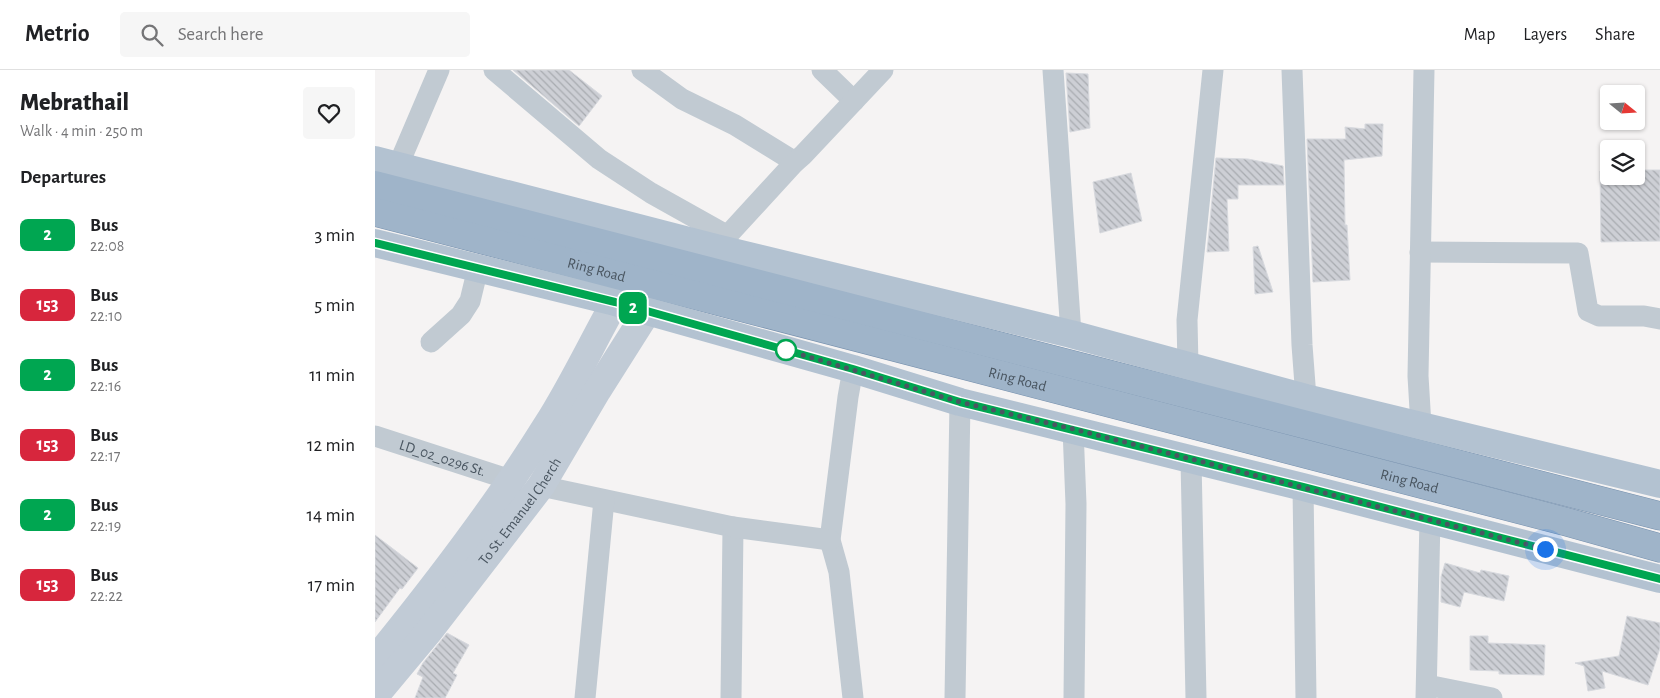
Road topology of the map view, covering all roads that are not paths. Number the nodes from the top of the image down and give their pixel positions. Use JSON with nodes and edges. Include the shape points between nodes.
{"nodes":[{"id":1,"x":439,"y":70,"type":"edge"},
{"id":2,"x":494,"y":70,"type":"edge"},
{"id":3,"x":642,"y":70,"type":"edge"},
{"id":4,"x":822,"y":70,"type":"edge"},
{"id":5,"x":883,"y":70,"type":"edge"},
{"id":6,"x":1053,"y":70,"type":"edge"},
{"id":7,"x":1213,"y":70,"type":"edge"},
{"id":8,"x":1292,"y":70,"type":"edge"},
{"id":9,"x":1424,"y":70,"type":"edge"},
{"id":10,"x":854,"y":101,"type":"junction"},
{"id":11,"x":795,"y":162,"type":"junction"},
{"id":12,"x":387,"y":163,"type":"edge"},
{"id":13,"x":375,"y":185,"type":"edge"},
{"id":14,"x":375,"y":212,"type":"edge"},
{"id":15,"x":721,"y":242,"type":"junction"},
{"id":16,"x":375,"y":243,"type":"edge"},
{"id":17,"x":1420,"y":252,"type":"junction"},
{"id":18,"x":478,"y":268,"type":"junction"},
{"id":19,"x":615,"y":302,"type":"junction"},
{"id":20,"x":647,"y":312,"type":"junction"},
{"id":21,"x":1660,"y":319,"type":"edge"},
{"id":22,"x":1071,"y":334,"type":"junction"},
{"id":23,"x":431,"y":342,"type":"dead end"},
{"id":24,"x":1188,"y":366,"type":"junction"},
{"id":25,"x":853,"y":369,"type":"junction"},
{"id":26,"x":1306,"y":398,"type":"junction"},
{"id":27,"x":960,"y":402,"type":"junction"},
{"id":28,"x":1421,"y":426,"type":"junction"},
{"id":29,"x":1073,"y":429,"type":"junction"},
{"id":30,"x":375,"y":436,"type":"edge"},
{"id":31,"x":1191,"y":460,"type":"junction"},
{"id":32,"x":511,"y":480,"type":"junction"},
{"id":33,"x":1660,"y":484,"type":"edge"},
{"id":34,"x":541,"y":486,"type":"junction"},
{"id":35,"x":1303,"y":487,"type":"junction"},
{"id":36,"x":604,"y":500,"type":"junction"},
{"id":37,"x":1660,"y":516,"type":"edge"},
{"id":38,"x":1430,"y":519,"type":"junction"},
{"id":39,"x":733,"y":527,"type":"junction"},
{"id":40,"x":830,"y":540,"type":"junction"},
{"id":41,"x":1660,"y":548,"type":"edge"},
{"id":42,"x":1660,"y":579,"type":"edge"},
{"id":43,"x":375,"y":660,"type":"edge"},
{"id":44,"x":1427,"y":691,"type":"edge"},
{"id":45,"x":375,"y":696,"type":"edge"},
{"id":46,"x":585,"y":698,"type":"edge"},
{"id":47,"x":731,"y":698,"type":"edge"},
{"id":48,"x":853,"y":698,"type":"edge"},
{"id":49,"x":955,"y":698,"type":"edge"},
{"id":50,"x":1074,"y":698,"type":"edge"},
{"id":51,"x":1196,"y":698,"type":"edge"},
{"id":52,"x":1307,"y":698,"type":"edge"},
{"id":53,"x":1492,"y":698,"type":"edge"}],
"edges":[{"from":1,"to":12,"type":"street"},
{"from":2,"to":15,"type":"street","via":[[599,159]]},
{"from":3,"to":11,"type":"street","via":[[682,99],[735,125]]},
{"from":4,"to":10,"type":"street"},
{"from":5,"to":10,"type":"street"},
{"from":6,"to":22,"type":"street"},
{"from":7,"to":24,"type":"street","via":[[1187,320]]},
{"from":8,"to":26,"type":"street"},
{"from":9,"to":17,"type":"street"},
{"from":10,"to":11,"type":"street"},
{"from":11,"to":15,"type":"street"},
{"from":12,"to":15,"type":"main road"},
{"from":13,"to":37,"type":"highway","name":"Ring Road"},
{"from":14,"to":41,"type":"highway","name":"Ring Road"},
{"from":15,"to":22,"type":"main road"},
{"from":16,"to":18,"type":"main road"},
{"from":17,"to":21,"type":"street","via":[[1578,253],[1588,311],[1599,316]]},
{"from":17,"to":28,"type":"street"},
{"from":18,"to":19,"type":"main road"},
{"from":18,"to":23,"type":"street","via":[[470,301],[461,315]]},
{"from":19,"to":20,"type":"main road"},
{"from":19,"to":32,"type":"main road","name":"To St. Emanuel Cherch","via":[[548,423]]},
{"from":20,"to":25,"type":"main road"},
{"from":20,"to":34,"type":"main road","name":"To St. Emanuel Cherch"},
{"from":22,"to":24,"type":"main road"},
{"from":24,"to":26,"type":"main road"},
{"from":25,"to":27,"type":"main road"},
{"from":25,"to":40,"type":"street"},
{"from":26,"to":28,"type":"main road"},
{"from":27,"to":29,"type":"main road"},
{"from":27,"to":49,"type":"street"},
{"from":28,"to":33,"type":"main road"},
{"from":29,"to":31,"type":"main road"},
{"from":29,"to":50,"type":"street","via":[[1076,504]]},
{"from":30,"to":32,"type":"street","name":"LD_02_0296 St."},
{"from":31,"to":35,"type":"main road"},
{"from":31,"to":51,"type":"street"},
{"from":32,"to":43,"type":"main road","name":"To St. Emanuel Cherch","via":[[425,599]]},
{"from":34,"to":36,"type":"street"},
{"from":34,"to":45,"type":"main road","name":"To St. Emanuel Cherch"},
{"from":35,"to":38,"type":"main road"},
{"from":35,"to":52,"type":"street"},
{"from":36,"to":39,"type":"street"},
{"from":36,"to":46,"type":"street"},
{"from":38,"to":42,"type":"main road"},
{"from":38,"to":44,"type":"street"},
{"from":39,"to":40,"type":"street"},
{"from":39,"to":47,"type":"street"},
{"from":40,"to":48,"type":"street","via":[[839,572]]},
{"from":44,"to":53,"type":"street"}]}
